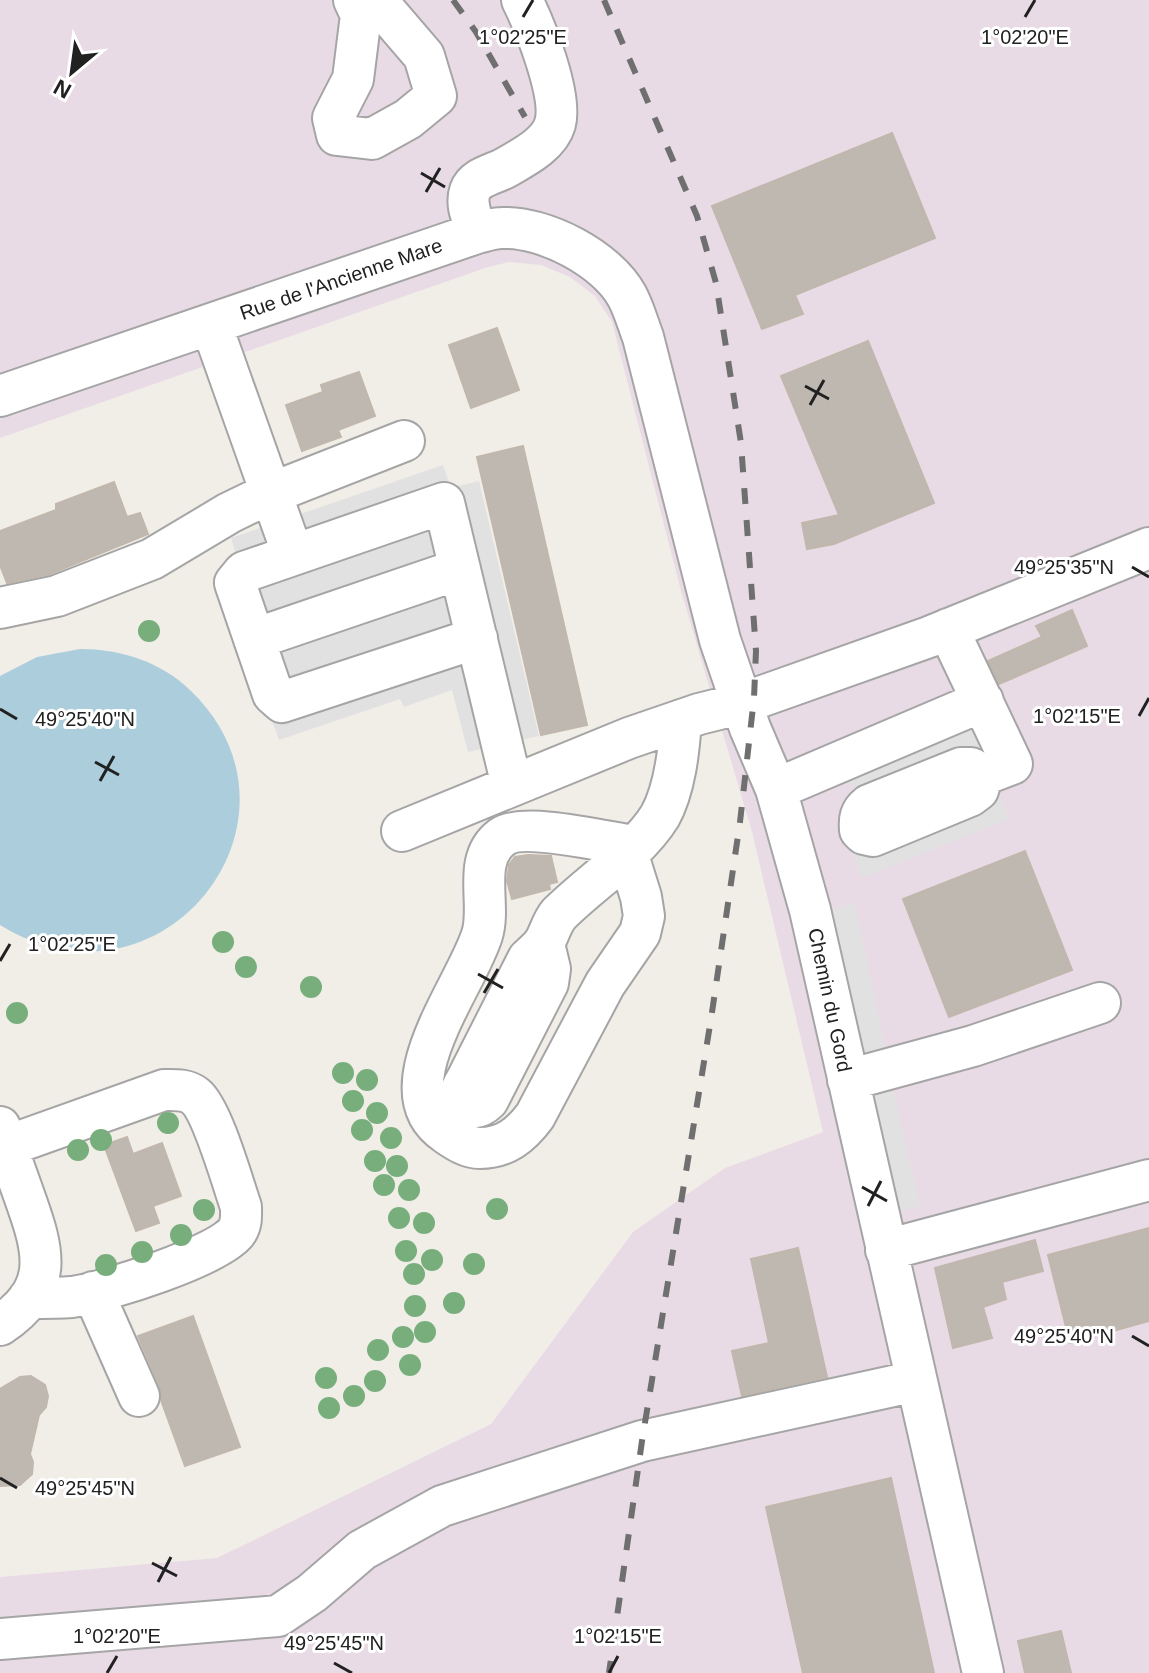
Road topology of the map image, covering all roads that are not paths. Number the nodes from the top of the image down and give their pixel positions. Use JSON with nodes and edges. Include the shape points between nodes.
{"nodes":[{"id":1,"x":354,"y":0,"type":"edge"},
{"id":2,"x":376,"y":0,"type":"edge"},
{"id":3,"x":522,"y":0,"type":"edge"},
{"id":4,"x":477,"y":233,"type":"junction"},
{"id":5,"x":211,"y":324,"type":"junction"},
{"id":6,"x":643,"y":337,"type":"joint"},
{"id":7,"x":0,"y":396,"type":"edge"},
{"id":8,"x":404,"y":441,"type":"dead end"},
{"id":9,"x":271,"y":493,"type":"junction"},
{"id":10,"x":1149,"y":548,"type":"edge"},
{"id":11,"x":293,"y":555,"type":"junction"},
{"id":12,"x":460,"y":569,"type":"junction"},
{"id":13,"x":0,"y":608,"type":"edge"},
{"id":14,"x":948,"y":629,"type":"junction"},
{"id":15,"x":477,"y":638,"type":"junction"},
{"id":16,"x":254,"y":639,"type":"junction"},
{"id":17,"x":983,"y":701,"type":"junction"},
{"id":18,"x":743,"y":703,"type":"junction"},
{"id":19,"x":681,"y":720,"type":"junction"},
{"id":20,"x":983,"y":775,"type":"dead end"},
{"id":21,"x":512,"y":786,"type":"junction"},
{"id":22,"x":776,"y":789,"type":"junction"},
{"id":23,"x":402,"y":831,"type":"dead end"},
{"id":24,"x":631,"y":849,"type":"junction"},
{"id":25,"x":544,"y":944,"type":"dead end"},
{"id":26,"x":1100,"y":1003,"type":"dead end"},
{"id":27,"x":848,"y":1080,"type":"junction"},
{"id":28,"x":3,"y":1137,"type":"edge"},
{"id":29,"x":1149,"y":1180,"type":"edge"},
{"id":30,"x":886,"y":1250,"type":"junction"},
{"id":31,"x":93,"y":1292,"type":"junction"},
{"id":32,"x":29,"y":1298,"type":"junction"},
{"id":33,"x":0,"y":1325,"type":"edge"},
{"id":34,"x":916,"y":1381,"type":"junction"},
{"id":35,"x":139,"y":1396,"type":"dead end"},
{"id":36,"x":0,"y":1639,"type":"edge"},
{"id":37,"x":983,"y":1673,"type":"edge"}],
"edges":[{"from":1,"to":2,"type":"street","via":[[361,15],[353,79],[333,118],[337,135],[372,139],[436,96],[424,56]]},
{"from":3,"to":4,"type":"street","via":[[548,68],[555,124],[536,148],[477,181],[469,207]]},
{"from":4,"to":5,"type":"street","name":"Rue de l'Ancienne Mare"},
{"from":4,"to":6,"type":"street","name":"Rue de l'Ancienne Mare","via":[[502,227],[575,247],[627,295]]},
{"from":5,"to":7,"type":"street","name":"Rue de l'Ancienne Mare"},
{"from":5,"to":9,"type":"street"},
{"from":6,"to":18,"type":"street","name":"Chemin du Gord","via":[[712,610]]},
{"from":8,"to":9,"type":"street"},
{"from":9,"to":11,"type":"street"},
{"from":9,"to":13,"type":"street","via":[[152,559],[57,596]]},
{"from":10,"to":14,"type":"street"},
{"from":11,"to":12,"type":"street","via":[[444,503]]},
{"from":11,"to":16,"type":"street","via":[[244,572],[235,583]]},
{"from":12,"to":15,"type":"street"},
{"from":12,"to":16,"type":"street"},
{"from":14,"to":17,"type":"street"},
{"from":14,"to":18,"type":"street"},
{"from":15,"to":16,"type":"street","via":[[282,702],[273,694]]},
{"from":15,"to":21,"type":"street"},
{"from":17,"to":20,"type":"street","via":[[1012,764]]},
{"from":17,"to":22,"type":"street"},
{"from":18,"to":19,"type":"street"},
{"from":18,"to":22,"type":"street","name":"Chemin du Gord"},
{"from":19,"to":21,"type":"street"},
{"from":19,"to":24,"type":"street","via":[[665,806]]},
{"from":21,"to":23,"type":"street"},
{"from":22,"to":27,"type":"street","name":"Chemin du Gord"},
{"from":24,"to":24,"type":"street","via":[[644,916],[640,933],[605,984],[535,1116],[511,1141],[490,1148],[472,1148],[438,1128],[427,1112],[423,1069],[482,936],[483,881],[493,846],[522,830]]},
{"from":24,"to":25,"type":"street","via":[[557,917]]},
{"from":26,"to":27,"type":"street","via":[[973,1046]]},
{"from":27,"to":30,"type":"street","name":"Chemin du Gord"},
{"from":28,"to":31,"type":"street","via":[[164,1090],[192,1093],[201,1101],[241,1207],[236,1233],[206,1255]]},
{"from":28,"to":32,"type":"street","via":[[39,1237],[39,1279]]},
{"from":29,"to":30,"type":"street"},
{"from":30,"to":34,"type":"street","name":"Chemin du Gord"},
{"from":31,"to":32,"type":"street"},
{"from":31,"to":35,"type":"street"},
{"from":32,"to":33,"type":"street"},
{"from":34,"to":36,"type":"street","via":[[642,1441],[442,1506],[362,1550],[278,1616]]},
{"from":34,"to":37,"type":"street","name":"Chemin du Gord"}]}
